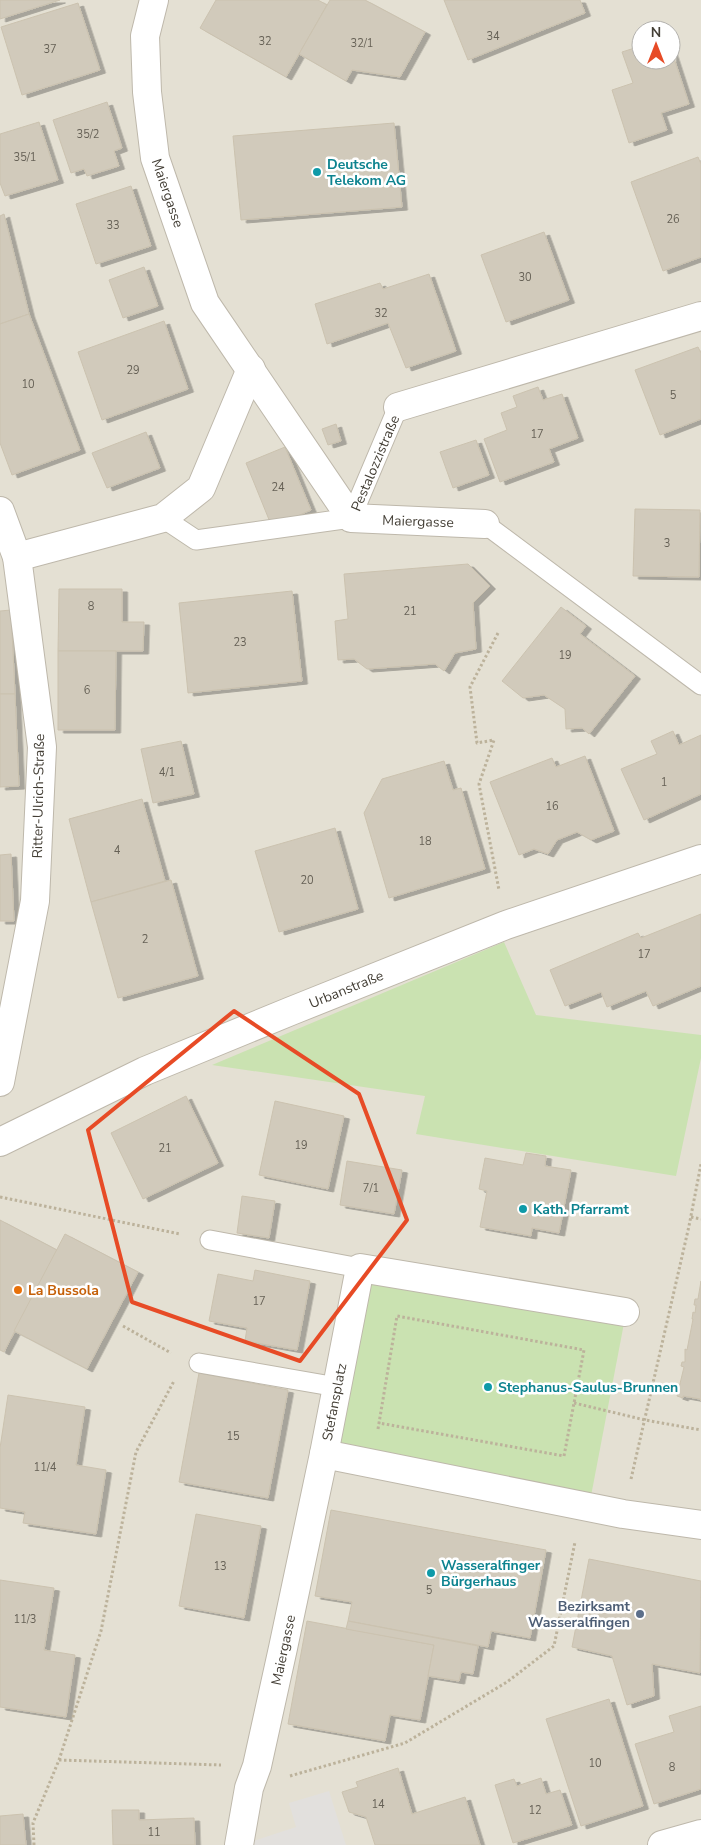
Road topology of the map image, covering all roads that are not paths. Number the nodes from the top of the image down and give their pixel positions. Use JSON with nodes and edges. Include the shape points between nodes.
{"nodes":[{"id":1,"x":154,"y":0,"type":"edge"},
{"id":2,"x":701,"y":316,"type":"edge"},
{"id":3,"x":251,"y":369,"type":"junction"},
{"id":4,"x":398,"y":407,"type":"joint"},
{"id":5,"x":0,"y":511,"type":"edge"},
{"id":6,"x":163,"y":518,"type":"junction"},
{"id":7,"x":351,"y":518,"type":"junction"},
{"id":8,"x":485,"y":524,"type":"joint"},
{"id":9,"x":8,"y":558,"type":"edge"},
{"id":10,"x":701,"y":685,"type":"edge"},
{"id":11,"x":701,"y":859,"type":"edge"},
{"id":12,"x":0,"y":1082,"type":"edge"},
{"id":13,"x":0,"y":1142,"type":"edge"},
{"id":14,"x":210,"y":1240,"type":"road end"},
{"id":15,"x":360,"y":1268,"type":"junction"},
{"id":16,"x":625,"y":1312,"type":"dead end"},
{"id":17,"x":192,"y":1362,"type":"road end"},
{"id":18,"x":337,"y":1387,"type":"junction"},
{"id":19,"x":324,"y":1454,"type":"junction"},
{"id":20,"x":701,"y":1525,"type":"edge"},
{"id":21,"x":701,"y":1834,"type":"edge"},
{"id":22,"x":239,"y":1845,"type":"edge"},
{"id":23,"x":662,"y":1845,"type":"edge"}],
"edges":[{"from":1,"to":3,"type":"street","name":"Maiergasse","via":[[145,36],[147,92],[155,158],[206,303]]},
{"from":2,"to":4,"type":"street","name":"Pestalozzistraße"},
{"from":3,"to":6,"type":"street","via":[[200,488]]},
{"from":3,"to":7,"type":"street","name":"Maiergasse"},
{"from":4,"to":7,"type":"lane","name":"Pestalozzistraße"},
{"from":5,"to":9,"type":"street","name":"Ritter-Ulrich-Straße"},
{"from":6,"to":7,"type":"lane","name":"Pestalozzistraße","via":[[196,540]]},
{"from":6,"to":9,"type":"street"},
{"from":7,"to":8,"type":"street","name":"Maiergasse"},
{"from":8,"to":10,"type":"lane"},
{"from":9,"to":12,"type":"street","name":"Ritter-Ulrich-Straße","via":[[42,747],[36,901]]},
{"from":11,"to":13,"type":"street","name":"Urbanstraße","via":[[506,925],[145,1071]]},
{"from":14,"to":15,"type":"lane"},
{"from":15,"to":16,"type":"street"},
{"from":15,"to":18,"type":"street","name":"Stefansplatz"},
{"from":17,"to":18,"type":"lane"},
{"from":18,"to":19,"type":"street","name":"Stefansplatz"},
{"from":19,"to":20,"type":"street","name":"Stefansplatz","via":[[623,1514]]},
{"from":19,"to":22,"type":"street","name":"Maiergasse"},
{"from":21,"to":23,"type":"street"}]}
